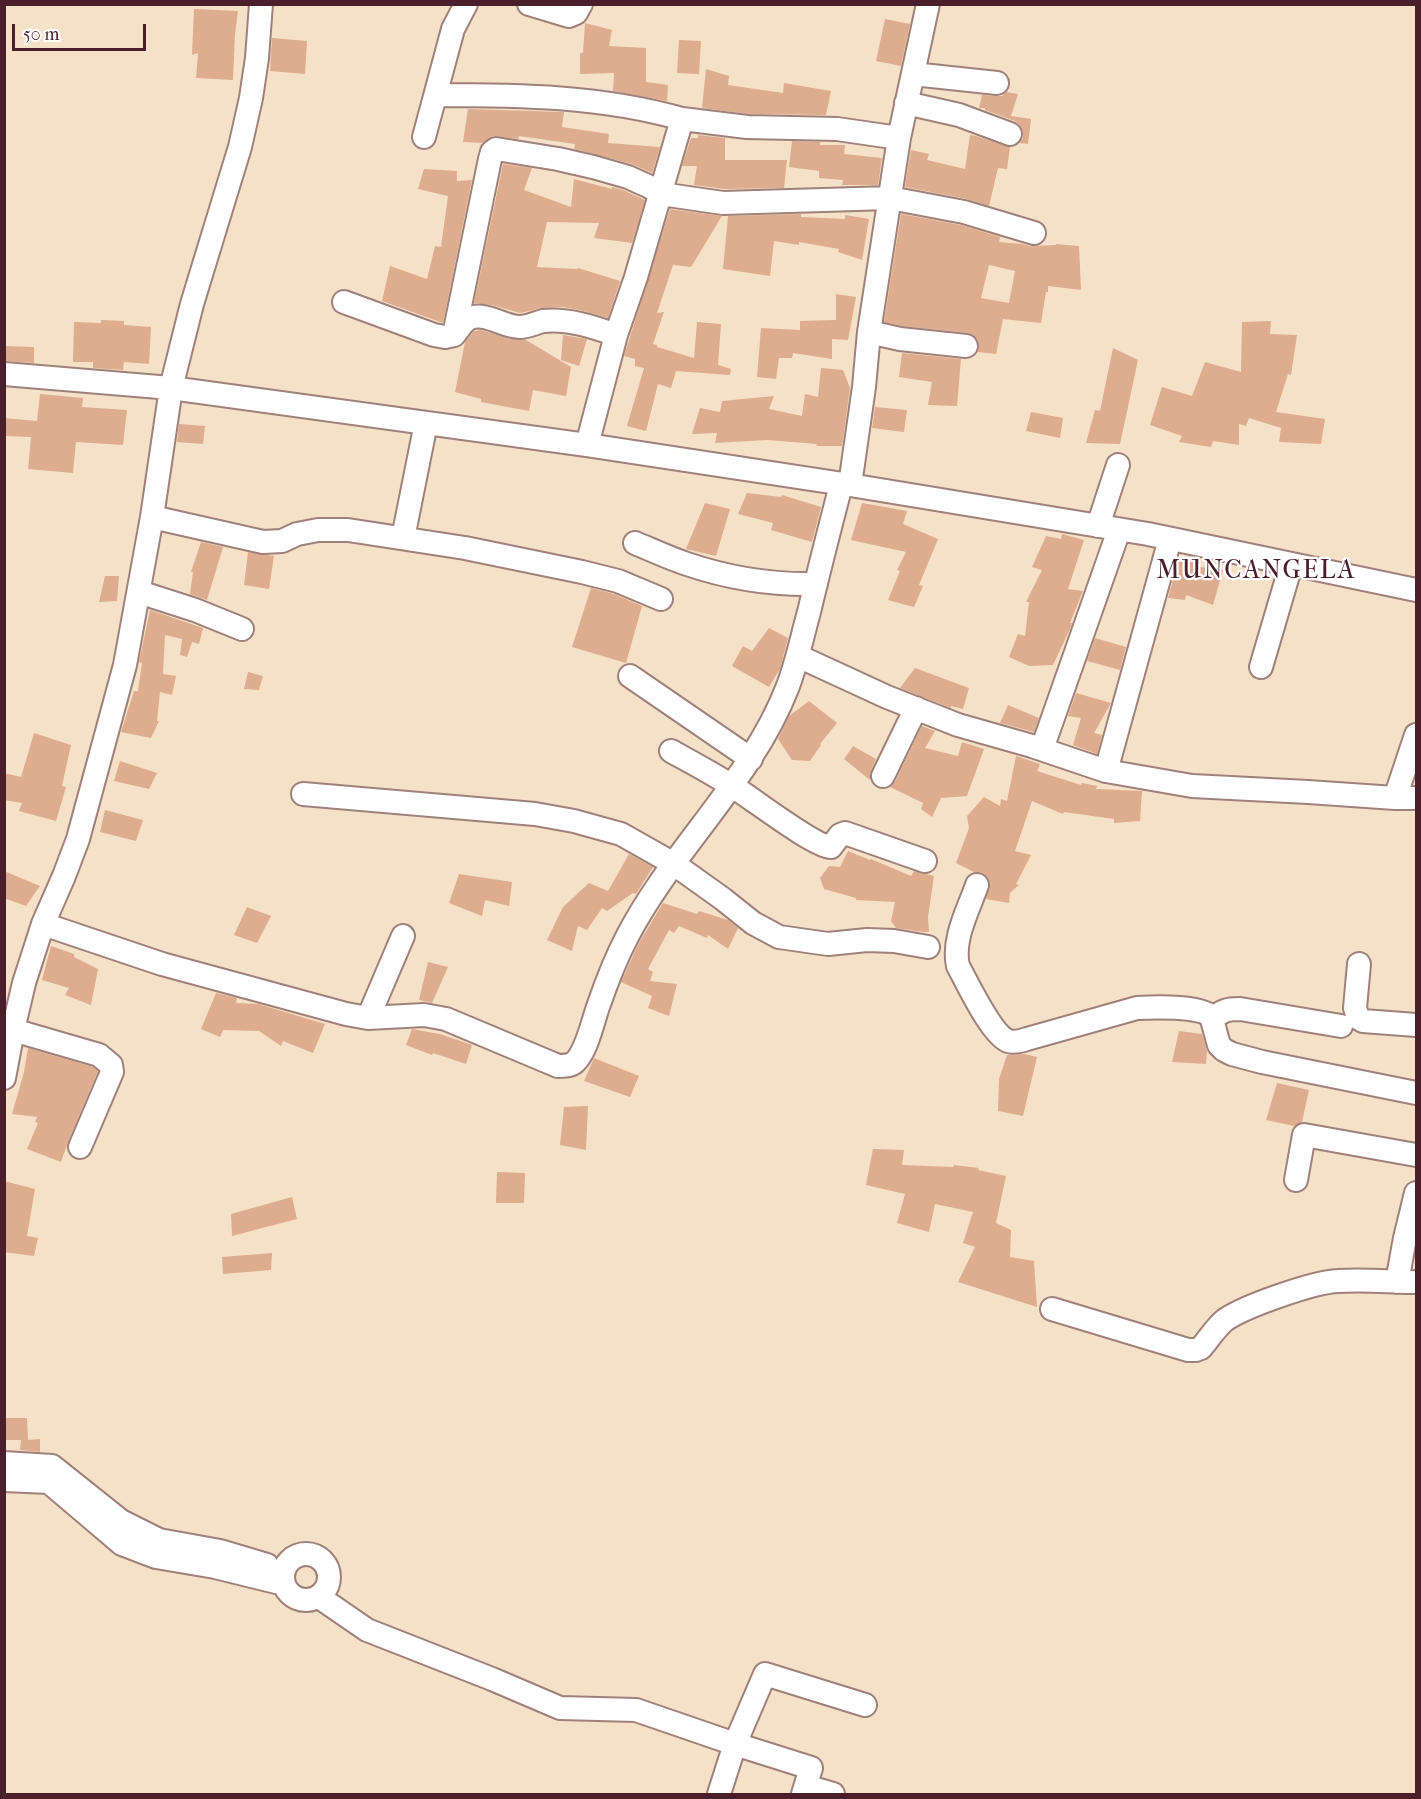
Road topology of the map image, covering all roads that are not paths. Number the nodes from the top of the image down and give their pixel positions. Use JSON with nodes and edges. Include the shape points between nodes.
{"nodes":[{"id":1,"x":261,"y":4,"type":"edge"},
{"id":2,"x":466,"y":4,"type":"edge"},
{"id":3,"x":529,"y":4,"type":"edge"},
{"id":4,"x":581,"y":4,"type":"edge"},
{"id":5,"x":928,"y":4,"type":"edge"},
{"id":6,"x":913,"y":74,"type":"junction"},
{"id":7,"x":997,"y":83,"type":"dead end"},
{"id":8,"x":436,"y":95,"type":"junction"},
{"id":9,"x":906,"y":103,"type":"junction"},
{"id":10,"x":682,"y":119,"type":"junction"},
{"id":11,"x":1010,"y":134,"type":"dead end"},
{"id":12,"x":424,"y":137,"type":"dead end"},
{"id":13,"x":899,"y":138,"type":"junction"},
{"id":14,"x":661,"y":194,"type":"junction"},
{"id":15,"x":890,"y":198,"type":"junction"},
{"id":16,"x":1034,"y":233,"type":"dead end"},
{"id":17,"x":344,"y":302,"type":"dead end"},
{"id":18,"x":869,"y":332,"type":"junction"},
{"id":19,"x":454,"y":335,"type":"junction"},
{"id":20,"x":616,"y":336,"type":"junction"},
{"id":21,"x":966,"y":346,"type":"dead end"},
{"id":22,"x":4,"y":374,"type":"edge"},
{"id":23,"x":171,"y":388,"type":"junction"},
{"id":24,"x":426,"y":423,"type":"junction"},
{"id":25,"x":587,"y":446,"type":"junction"},
{"id":26,"x":1119,"y":465,"type":"dead end"},
{"id":27,"x":845,"y":485,"type":"junction"},
{"id":28,"x":152,"y":517,"type":"junction"},
{"id":29,"x":1108,"y":528,"type":"junction"},
{"id":30,"x":404,"y":538,"type":"junction"},
{"id":31,"x":1170,"y":539,"type":"junction"},
{"id":32,"x":635,"y":543,"type":"dead end"},
{"id":33,"x":1291,"y":565,"type":"junction"},
{"id":34,"x":816,"y":584,"type":"junction"},
{"id":35,"x":1416,"y":590,"type":"edge"},
{"id":36,"x":139,"y":592,"type":"junction"},
{"id":37,"x":661,"y":599,"type":"dead end"},
{"id":38,"x":242,"y":629,"type":"dead end"},
{"id":39,"x":798,"y":656,"type":"junction"},
{"id":40,"x":1261,"y":667,"type":"dead end"},
{"id":41,"x":630,"y":676,"type":"dead end"},
{"id":42,"x":916,"y":708,"type":"junction"},
{"id":43,"x":1416,"y":735,"type":"edge"},
{"id":44,"x":1042,"y":749,"type":"junction"},
{"id":45,"x":671,"y":751,"type":"dead end"},
{"id":46,"x":751,"y":759,"type":"junction"},
{"id":47,"x":1106,"y":771,"type":"junction"},
{"id":48,"x":883,"y":776,"type":"dead end"},
{"id":49,"x":732,"y":786,"type":"junction"},
{"id":50,"x":303,"y":794,"type":"dead end"},
{"id":51,"x":1406,"y":798,"type":"edge"},
{"id":52,"x":925,"y":861,"type":"dead end"},
{"id":53,"x":674,"y":864,"type":"junction"},
{"id":54,"x":977,"y":885,"type":"dead end"},
{"id":55,"x":43,"y":924,"type":"junction"},
{"id":56,"x":403,"y":936,"type":"dead end"},
{"id":57,"x":928,"y":947,"type":"dead end"},
{"id":58,"x":1359,"y":964,"type":"dead end"},
{"id":59,"x":368,"y":1018,"type":"junction"},
{"id":60,"x":1213,"y":1020,"type":"junction"},
{"id":61,"x":1416,"y":1025,"type":"edge"},
{"id":62,"x":1341,"y":1026,"type":"dead end"},
{"id":63,"x":13,"y":1030,"type":"junction"},
{"id":64,"x":4,"y":1078,"type":"edge"},
{"id":65,"x":1416,"y":1093,"type":"edge"},
{"id":66,"x":80,"y":1147,"type":"dead end"},
{"id":67,"x":1416,"y":1155,"type":"edge"},
{"id":68,"x":1296,"y":1180,"type":"dead end"},
{"id":69,"x":1416,"y":1193,"type":"edge"},
{"id":70,"x":1407,"y":1282,"type":"edge"},
{"id":71,"x":1052,"y":1309,"type":"dead end"},
{"id":72,"x":4,"y":1463,"type":"edge"},
{"id":73,"x":4,"y":1480,"type":"edge"},
{"id":74,"x":91,"y":1506,"type":"junction"},
{"id":75,"x":284,"y":1576,"type":"junction"},
{"id":76,"x":319,"y":1597,"type":"junction"},
{"id":77,"x":865,"y":1705,"type":"dead end"},
{"id":78,"x":735,"y":1744,"type":"junction"},
{"id":79,"x":805,"y":1790,"type":"edge"},
{"id":80,"x":719,"y":1794,"type":"edge"},
{"id":81,"x":833,"y":1794,"type":"edge"}],
"edges":[{"from":1,"to":23,"type":"street","via":[[257,58],[240,147]]},
{"from":2,"to":8,"type":"street","via":[[453,29]]},
{"from":3,"to":4,"type":"street","via":[[569,16]]},
{"from":5,"to":6,"type":"street"},
{"from":6,"to":7,"type":"street"},
{"from":6,"to":9,"type":"street"},
{"from":8,"to":10,"type":"street","via":[[598,101]]},
{"from":8,"to":12,"type":"street"},
{"from":9,"to":11,"type":"street","via":[[959,115]]},
{"from":9,"to":13,"type":"street"},
{"from":10,"to":13,"type":"street","via":[[747,128],[837,129]]},
{"from":10,"to":14,"type":"street"},
{"from":13,"to":15,"type":"street"},
{"from":14,"to":15,"type":"street","via":[[723,203]]},
{"from":14,"to":19,"type":"street","via":[[628,177],[593,167],[496,149],[492,152]]},
{"from":14,"to":20,"type":"street"},
{"from":15,"to":16,"type":"street","via":[[964,212]]},
{"from":15,"to":18,"type":"street"},
{"from":17,"to":19,"type":"street","via":[[434,335]]},
{"from":18,"to":21,"type":"street"},
{"from":18,"to":27,"type":"street","via":[[864,387]]},
{"from":19,"to":20,"type":"street","via":[[464,321],[479,317],[518,327],[566,322]]},
{"from":20,"to":25,"type":"street"},
{"from":22,"to":23,"type":"street"},
{"from":23,"to":24,"type":"street"},
{"from":23,"to":28,"type":"street"},
{"from":24,"to":25,"type":"street"},
{"from":24,"to":30,"type":"street"},
{"from":25,"to":27,"type":"street"},
{"from":26,"to":29,"type":"street"},
{"from":27,"to":29,"type":"street"},
{"from":27,"to":34,"type":"street"},
{"from":28,"to":30,"type":"street","via":[[263,542],[318,530]]},
{"from":28,"to":36,"type":"street"},
{"from":29,"to":31,"type":"street"},
{"from":29,"to":44,"type":"street"},
{"from":30,"to":37,"type":"street","via":[[582,572],[618,581]]},
{"from":31,"to":33,"type":"street"},
{"from":31,"to":47,"type":"street"},
{"from":32,"to":34,"type":"street","via":[[724,575]]},
{"from":33,"to":35,"type":"street"},
{"from":33,"to":40,"type":"street"},
{"from":34,"to":39,"type":"street"},
{"from":36,"to":38,"type":"street"},
{"from":36,"to":55,"type":"street","via":[[125,665],[78,839]]},
{"from":39,"to":42,"type":"street"},
{"from":39,"to":46,"type":"street","via":[[773,720]]},
{"from":41,"to":46,"type":"street"},
{"from":42,"to":44,"type":"street"},
{"from":42,"to":48,"type":"street"},
{"from":43,"to":51,"type":"street"},
{"from":44,"to":47,"type":"street"},
{"from":45,"to":49,"type":"street"},
{"from":46,"to":49,"type":"street"},
{"from":47,"to":51,"type":"street","via":[[1192,786]]},
{"from":49,"to":52,"type":"street","via":[[826,847],[845,833]]},
{"from":49,"to":53,"type":"street"},
{"from":50,"to":53,"type":"street","via":[[536,814],[574,821],[621,834]]},
{"from":53,"to":57,"type":"street","via":[[753,923],[779,937],[828,944],[894,941]]},
{"from":53,"to":59,"type":"street","via":[[643,906],[624,942],[583,1050],[571,1064],[558,1066],[446,1018]]},
{"from":54,"to":60,"type":"street","via":[[955,955],[993,1028],[1008,1041],[1137,1008],[1203,1012]]},
{"from":55,"to":59,"type":"street","via":[[162,964]]},
{"from":55,"to":63,"type":"street"},
{"from":56,"to":59,"type":"street"},
{"from":58,"to":61,"type":"street","via":[[1355,1008],[1358,1018]]},
{"from":60,"to":62,"type":"street","via":[[1219,1012],[1240,1009]]},
{"from":60,"to":65,"type":"street","via":[[1219,1045],[1232,1054]]},
{"from":63,"to":64,"type":"street"},
{"from":63,"to":66,"type":"street","via":[[99,1055],[111,1065],[112,1072]]},
{"from":67,"to":68,"type":"street","via":[[1304,1135]]},
{"from":69,"to":70,"type":"street","via":[[1405,1238]]},
{"from":70,"to":71,"type":"street","via":[[1337,1281],[1264,1302],[1224,1321],[1196,1350]]},
{"from":72,"to":74,"type":"street","via":[[52,1466]]},
{"from":73,"to":74,"type":"street","via":[[49,1482]]},
{"from":74,"to":75,"type":"street","via":[[122,1544],[156,1557]]},
{"from":75,"to":76,"type":"street","via":[[292,1595],[306,1600]]},
{"from":75,"to":76,"type":"street","via":[[293,1558],[307,1554],[321,1559],[329,1571],[328,1585]]},
{"from":76,"to":78,"type":"street","via":[[367,1630],[560,1708],[636,1710]]},
{"from":77,"to":78,"type":"street","via":[[765,1674]]},
{"from":78,"to":79,"type":"street","via":[[811,1768]]},
{"from":78,"to":80,"type":"street"},
{"from":79,"to":81,"type":"street"}]}
